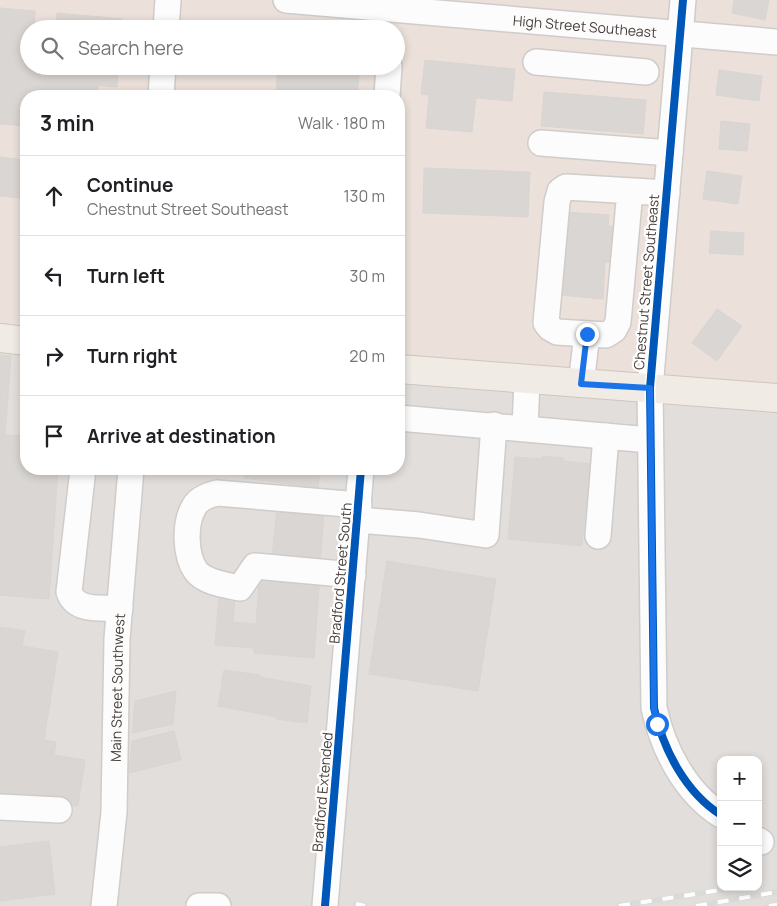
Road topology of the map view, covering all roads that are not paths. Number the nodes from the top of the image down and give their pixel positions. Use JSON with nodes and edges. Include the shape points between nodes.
{"nodes":[{"id":1,"x":168,"y":0,"type":"edge"},
{"id":2,"x":286,"y":0,"type":"edge"},
{"id":3,"x":683,"y":0,"type":"edge"},
{"id":4,"x":393,"y":12,"type":"edge"},
{"id":5,"x":167,"y":20,"type":"edge"},
{"id":6,"x":594,"y":26,"type":"junction"},
{"id":7,"x":680,"y":34,"type":"junction"},
{"id":8,"x":777,"y":42,"type":"edge"},
{"id":9,"x":536,"y":62,"type":"dead end"},
{"id":10,"x":592,"y":67,"type":"junction"},
{"id":11,"x":646,"y":72,"type":"dead end"},
{"id":12,"x":162,"y":75,"type":"edge"},
{"id":13,"x":388,"y":75,"type":"edge"},
{"id":14,"x":161,"y":90,"type":"edge"},
{"id":15,"x":387,"y":90,"type":"edge"},
{"id":16,"x":541,"y":144,"type":"dead end"},
{"id":17,"x":670,"y":153,"type":"junction"},
{"id":18,"x":630,"y":191,"type":"junction"},
{"id":19,"x":667,"y":193,"type":"junction"},
{"id":20,"x":587,"y":334,"type":"junction"},
{"id":21,"x":0,"y":338,"type":"edge"},
{"id":22,"x":20,"y":340,"type":"edge"},
{"id":23,"x":405,"y":370,"type":"edge"},
{"id":24,"x":527,"y":380,"type":"junction"},
{"id":25,"x":581,"y":384,"type":"junction"},
{"id":26,"x":650,"y":388,"type":"junction"},
{"id":27,"x":777,"y":398,"type":"edge"},
{"id":28,"x":405,"y":419,"type":"edge"},
{"id":29,"x":494,"y":426,"type":"junction"},
{"id":30,"x":525,"y":428,"type":"junction"},
{"id":31,"x":606,"y":436,"type":"junction"},
{"id":32,"x":650,"y":440,"type":"junction"},
{"id":33,"x":82,"y":475,"type":"edge"},
{"id":34,"x":131,"y":475,"type":"edge"},
{"id":35,"x":361,"y":475,"type":"edge"},
{"id":36,"x":358,"y":512,"type":"junction"},
{"id":37,"x":598,"y":536,"type":"dead end"},
{"id":38,"x":353,"y":574,"type":"junction"},
{"id":39,"x":120,"y":608,"type":"junction"},
{"id":40,"x":344,"y":679,"type":"joint"},
{"id":41,"x":0,"y":807,"type":"edge"},
{"id":42,"x":59,"y":810,"type":"dead end"},
{"id":43,"x":717,"y":812,"type":"edge"},
{"id":44,"x":104,"y":906,"type":"edge"},
{"id":45,"x":199,"y":906,"type":"edge"},
{"id":46,"x":204,"y":906,"type":"edge"},
{"id":47,"x":218,"y":906,"type":"edge"},
{"id":48,"x":326,"y":906,"type":"edge"}],
"edges":[{"from":1,"to":5,"type":"street"},
{"from":2,"to":4,"type":"street","name":"High Street Southeast"},
{"from":3,"to":7,"type":"street","name":"Chestnut Street Southeast"},
{"from":4,"to":6,"type":"street","name":"High Street Southeast"},
{"from":6,"to":7,"type":"street","name":"High Street Southeast"},
{"from":6,"to":10,"type":"street"},
{"from":7,"to":8,"type":"street","name":"High Street Southeast"},
{"from":7,"to":17,"type":"street","name":"Chestnut Street Southeast"},
{"from":9,"to":10,"type":"street"},
{"from":10,"to":11,"type":"street"},
{"from":12,"to":14,"type":"street"},
{"from":13,"to":15,"type":"street"},
{"from":16,"to":17,"type":"street"},
{"from":17,"to":19,"type":"street","name":"Chestnut Street Southeast"},
{"from":18,"to":19,"type":"street"},
{"from":18,"to":20,"type":"street","via":[[618,322],[606,335]]},
{"from":18,"to":20,"type":"street","via":[[566,187],[560,191],[546,323],[557,332]]},
{"from":19,"to":26,"type":"street","name":"Chestnut Street Southeast"},
{"from":20,"to":25,"type":"street"},
{"from":21,"to":22,"type":"main road"},
{"from":23,"to":24,"type":"main road"},
{"from":24,"to":25,"type":"main road"},
{"from":24,"to":30,"type":"street"},
{"from":25,"to":26,"type":"main road"},
{"from":26,"to":27,"type":"main road"},
{"from":26,"to":32,"type":"street","name":"Chestnut Street Southeast"},
{"from":28,"to":29,"type":"street"},
{"from":29,"to":30,"type":"street"},
{"from":29,"to":36,"type":"street","via":[[486,534],[418,525]]},
{"from":30,"to":31,"type":"street"},
{"from":31,"to":32,"type":"street"},
{"from":31,"to":37,"type":"street"},
{"from":32,"to":43,"type":"street","name":"Chestnut Street Southeast","via":[[654,708],[659,730],[683,778]]},
{"from":33,"to":39,"type":"street","via":[[69,592],[79,604],[92,608]]},
{"from":34,"to":39,"type":"street","name":"Main Street Southwest"},
{"from":35,"to":36,"type":"street","name":"Bradford Street South"},
{"from":36,"to":38,"type":"street","name":"Bradford Street South"},
{"from":36,"to":38,"type":"street","via":[[217,493],[207,495],[194,506],[188,524],[189,555],[197,572],[217,583],[240,588],[255,566]]},
{"from":38,"to":40,"type":"street","name":"Bradford Street South"},
{"from":39,"to":44,"type":"street","name":"Main Street Southwest","via":[[114,812]]},
{"from":40,"to":48,"type":"street","name":"Bradford Extended"},
{"from":41,"to":42,"type":"street"},
{"from":45,"to":46,"type":"street"},
{"from":46,"to":47,"type":"street"}]}
